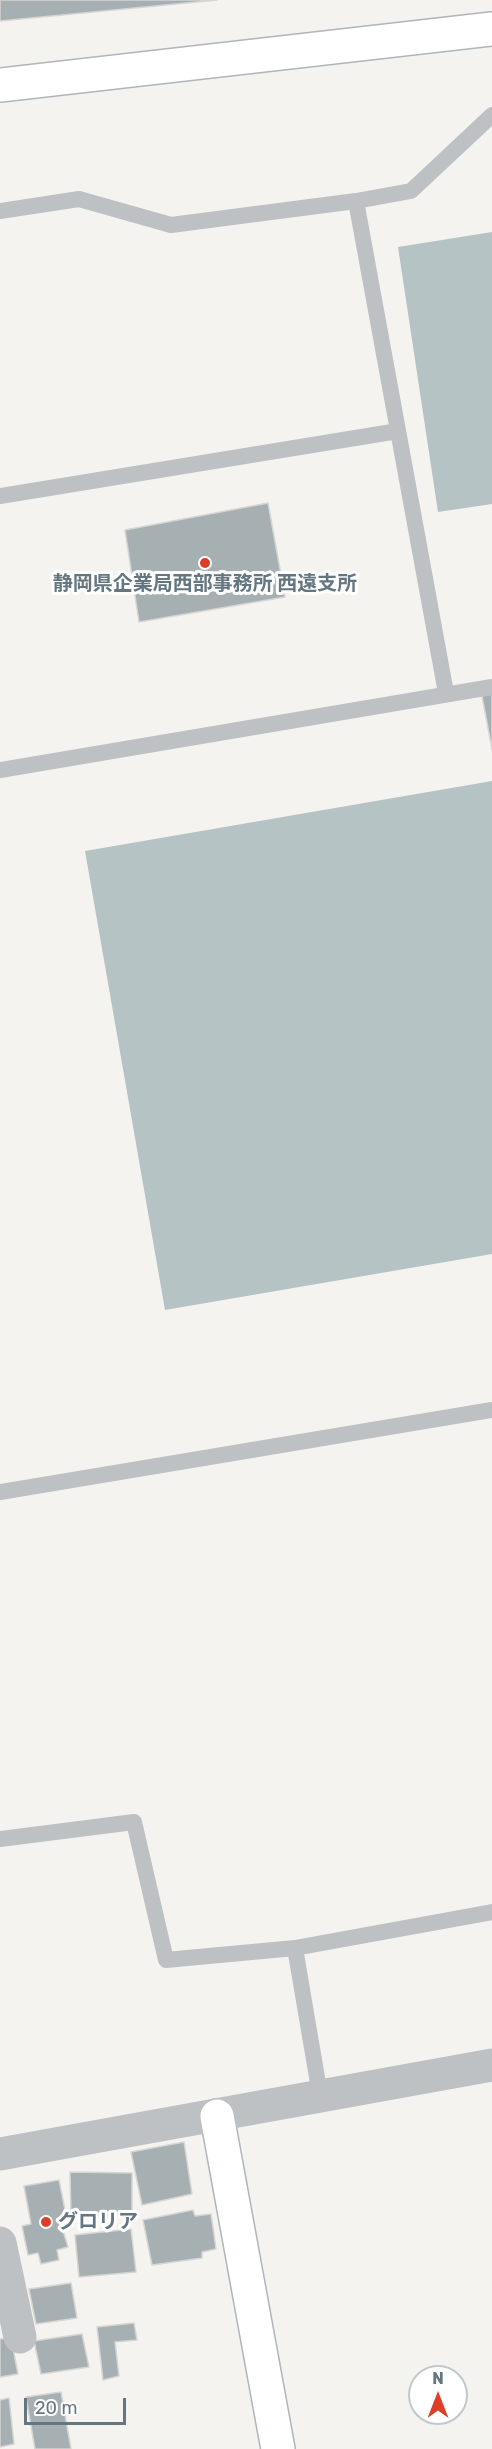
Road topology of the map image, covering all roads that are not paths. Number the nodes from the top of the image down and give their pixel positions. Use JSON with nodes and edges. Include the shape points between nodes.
{"nodes":[{"id":1,"x":492,"y":29,"type":"edge"},
{"id":2,"x":0,"y":85,"type":"edge"},
{"id":3,"x":492,"y":115,"type":"edge"},
{"id":4,"x":356,"y":201,"type":"junction"},
{"id":5,"x":0,"y":211,"type":"edge"},
{"id":6,"x":398,"y":431,"type":"junction"},
{"id":7,"x":0,"y":496,"type":"edge"},
{"id":8,"x":492,"y":687,"type":"edge"},
{"id":9,"x":446,"y":693,"type":"junction"},
{"id":10,"x":0,"y":770,"type":"edge"},
{"id":11,"x":492,"y":1410,"type":"edge"},
{"id":12,"x":0,"y":1492,"type":"edge"},
{"id":13,"x":0,"y":1839,"type":"edge"},
{"id":14,"x":492,"y":1912,"type":"edge"},
{"id":15,"x":295,"y":1948,"type":"junction"},
{"id":16,"x":492,"y":2065,"type":"edge"},
{"id":17,"x":320,"y":2095,"type":"junction"},
{"id":18,"x":217,"y":2116,"type":"junction"},
{"id":19,"x":0,"y":2154,"type":"edge"},
{"id":20,"x":0,"y":2243,"type":"edge"},
{"id":21,"x":20,"y":2337,"type":"dead end"},
{"id":22,"x":278,"y":2449,"type":"edge"}],
"edges":[{"from":1,"to":2,"type":"street"},
{"from":3,"to":4,"type":"lane","via":[[411,191]]},
{"from":4,"to":5,"type":"lane","via":[[171,225],[79,198]]},
{"from":4,"to":6,"type":"lane"},
{"from":6,"to":7,"type":"lane"},
{"from":6,"to":9,"type":"lane"},
{"from":8,"to":9,"type":"lane"},
{"from":9,"to":10,"type":"lane"},
{"from":11,"to":12,"type":"lane"},
{"from":13,"to":15,"type":"lane","via":[[134,1822],[166,1960]]},
{"from":14,"to":15,"type":"lane"},
{"from":15,"to":17,"type":"lane"},
{"from":16,"to":17,"type":"street"},
{"from":17,"to":18,"type":"street"},
{"from":18,"to":19,"type":"street"},
{"from":18,"to":22,"type":"street"},
{"from":20,"to":21,"type":"street"}]}
